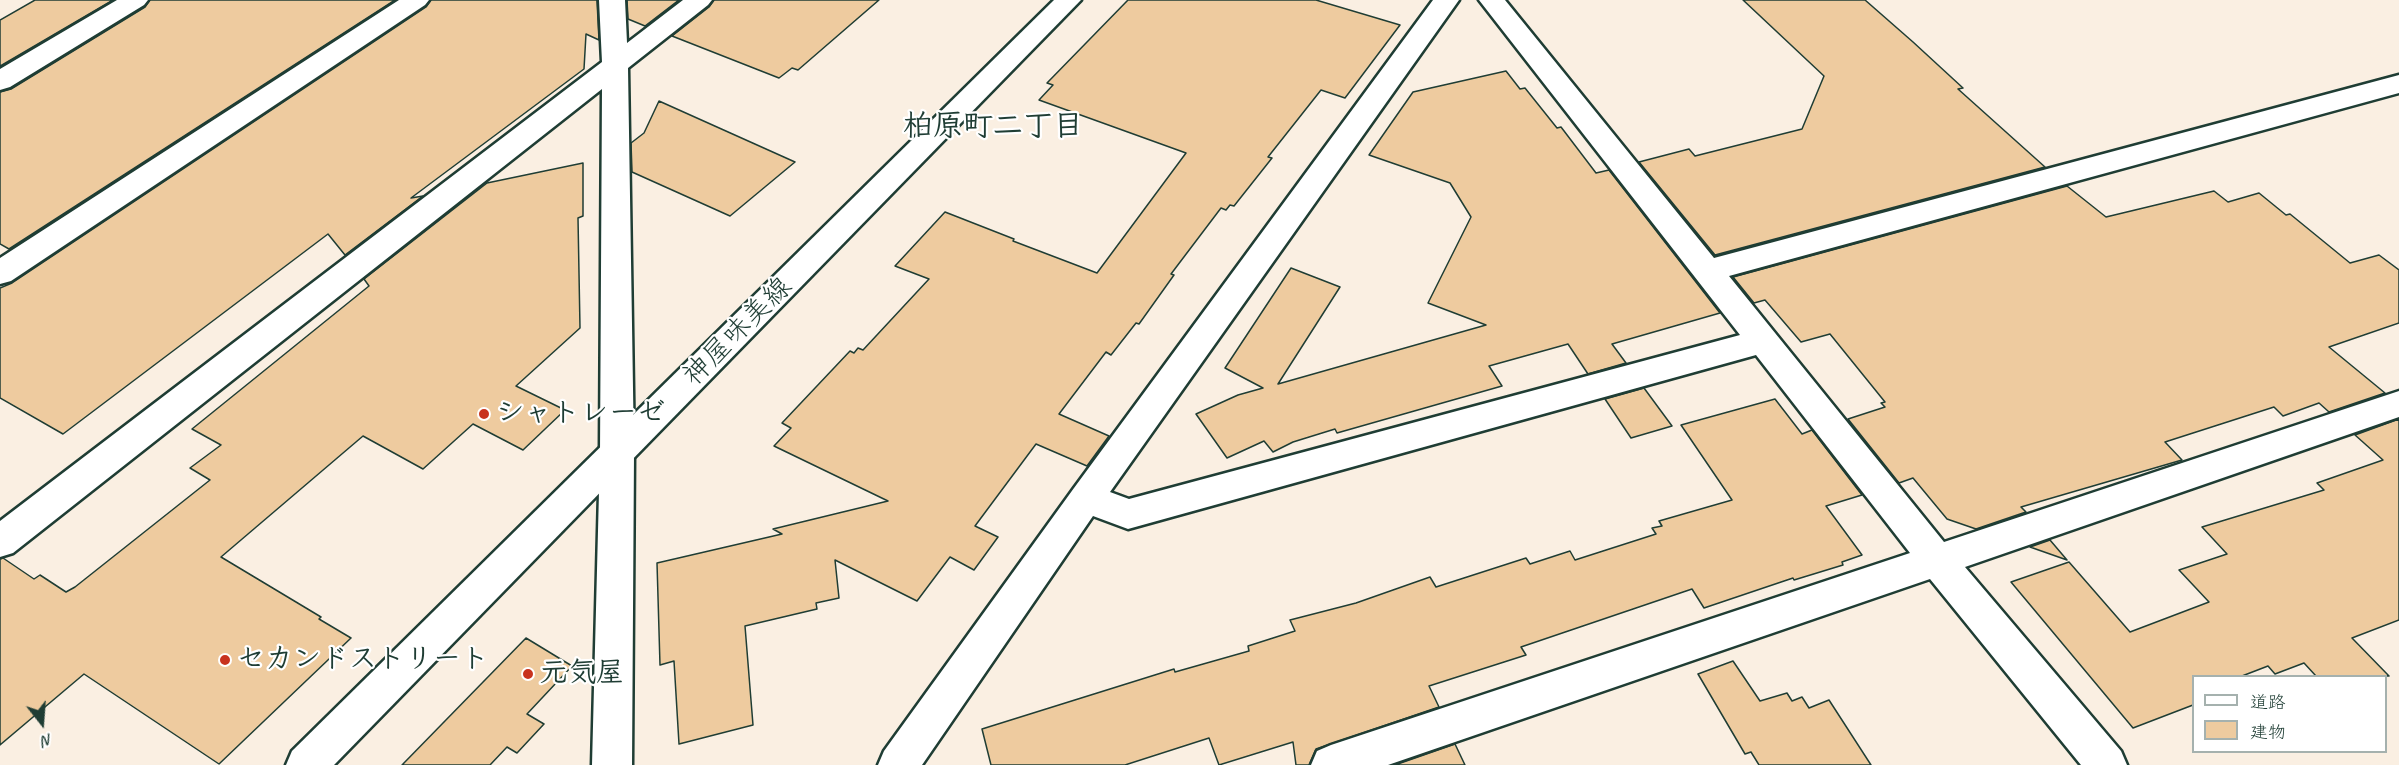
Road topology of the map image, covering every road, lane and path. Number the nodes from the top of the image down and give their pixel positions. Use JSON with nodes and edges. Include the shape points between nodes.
{"nodes":[{"id":1,"x":135,"y":0,"type":"edge"},
{"id":2,"x":417,"y":0,"type":"edge"},
{"id":3,"x":612,"y":0,"type":"edge"},
{"id":4,"x":699,"y":0,"type":"edge"},
{"id":5,"x":1068,"y":0,"type":"edge"},
{"id":6,"x":1446,"y":0,"type":"edge"},
{"id":7,"x":1492,"y":0,"type":"edge"},
{"id":8,"x":615,"y":66,"type":"junction"},
{"id":9,"x":0,"y":81,"type":"edge"},
{"id":10,"x":2399,"y":84,"type":"edge"},
{"id":11,"x":1708,"y":271,"type":"junction"},
{"id":12,"x":0,"y":273,"type":"edge"},
{"id":13,"x":1764,"y":341,"type":"junction"},
{"id":14,"x":2399,"y":404,"type":"edge"},
{"id":15,"x":616,"y":453,"type":"junction"},
{"id":16,"x":1086,"y":498,"type":"junction"},
{"id":17,"x":0,"y":542,"type":"edge"},
{"id":18,"x":1936,"y":559,"type":"junction"},
{"id":19,"x":306,"y":765,"type":"edge"},
{"id":20,"x":612,"y":765,"type":"edge"},
{"id":21,"x":898,"y":765,"type":"edge"},
{"id":22,"x":1331,"y":765,"type":"edge"},
{"id":23,"x":2107,"y":765,"type":"edge"}],
"edges":[{"from":1,"to":9,"type":"street"},
{"from":2,"to":12,"type":"street"},
{"from":3,"to":8,"type":"street"},
{"from":4,"to":8,"type":"street"},
{"from":5,"to":15,"type":"street","name":"神屋味美線"},
{"from":6,"to":16,"type":"street"},
{"from":7,"to":11,"type":"street"},
{"from":8,"to":15,"type":"street"},
{"from":8,"to":17,"type":"street"},
{"from":10,"to":11,"type":"street"},
{"from":11,"to":13,"type":"street"},
{"from":13,"to":16,"type":"street","via":[[1128,514]]},
{"from":13,"to":18,"type":"street"},
{"from":14,"to":18,"type":"street"},
{"from":15,"to":19,"type":"street","name":"神屋味美線"},
{"from":15,"to":20,"type":"street"},
{"from":16,"to":21,"type":"street"},
{"from":18,"to":22,"type":"street"},
{"from":18,"to":23,"type":"street"}]}
